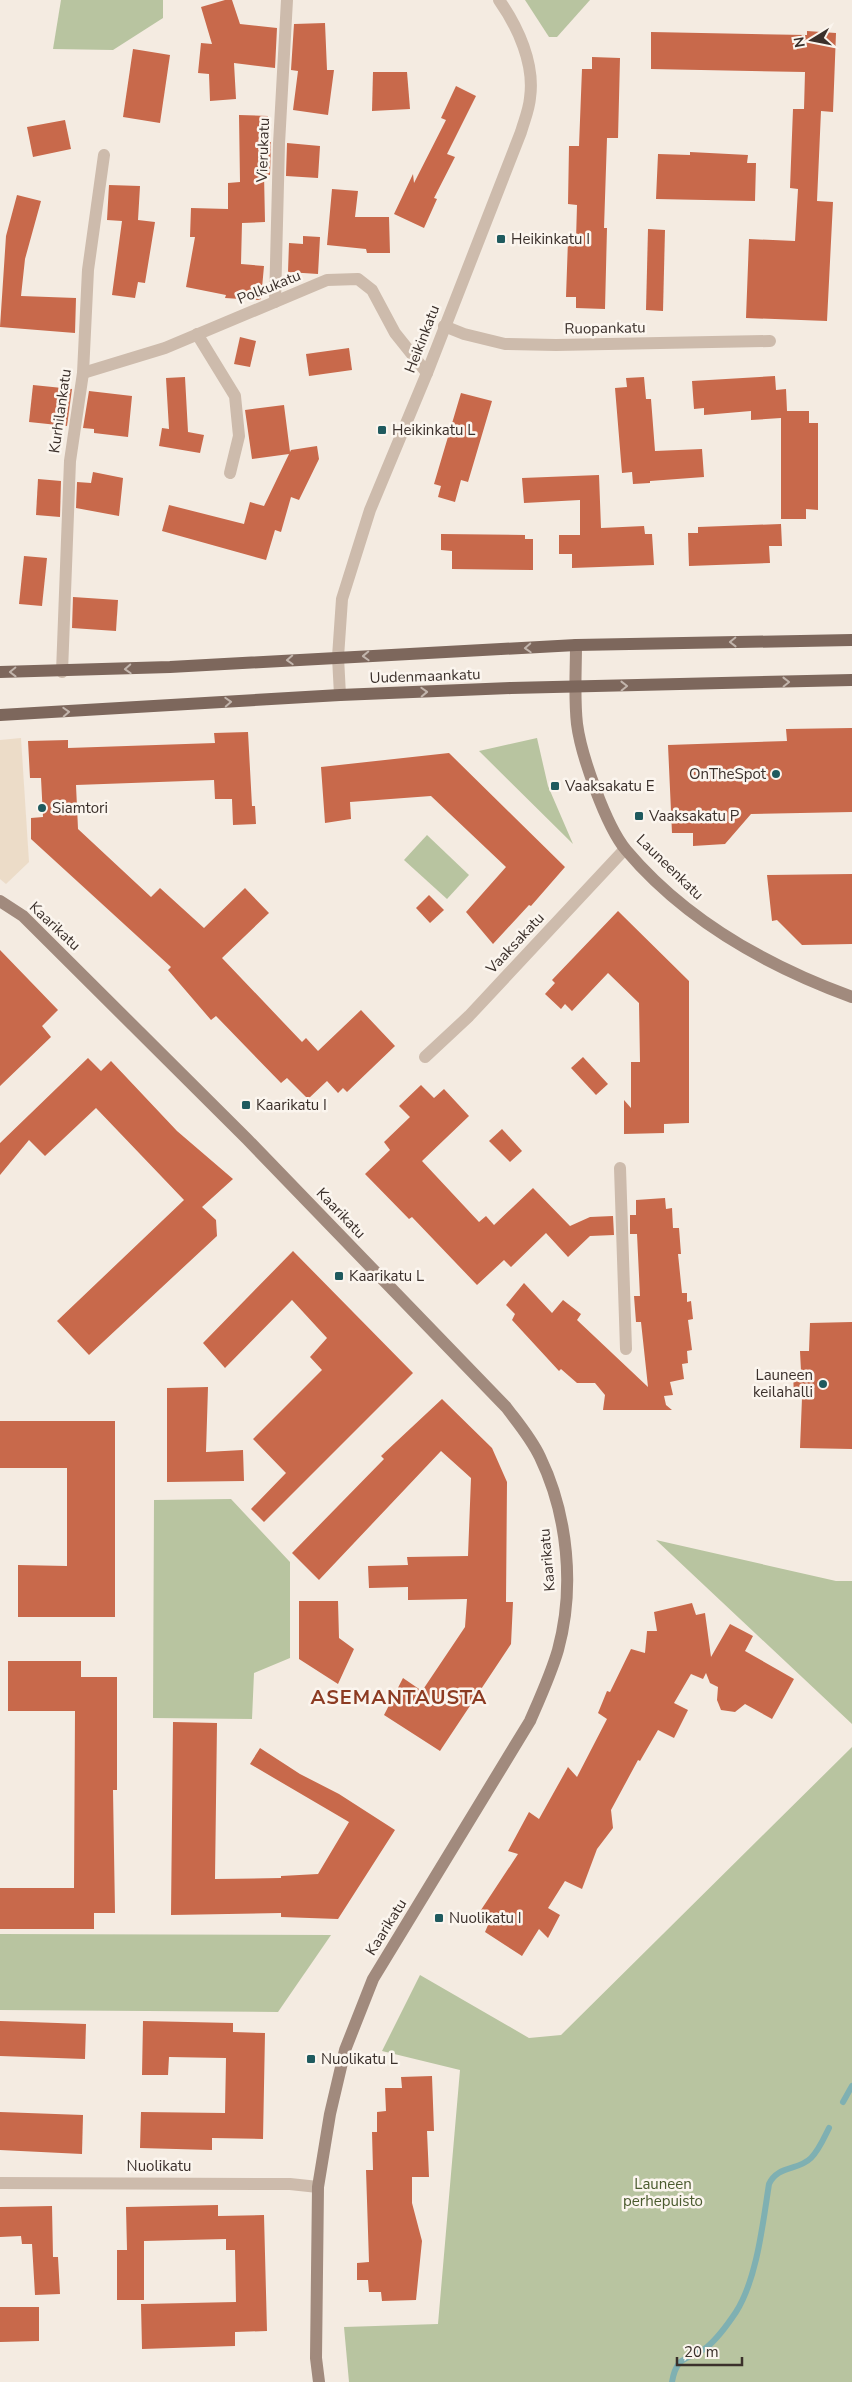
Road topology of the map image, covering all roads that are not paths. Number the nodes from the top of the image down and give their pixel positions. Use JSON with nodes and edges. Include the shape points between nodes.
{"nodes":[{"id":1,"x":287,"y":0,"type":"edge"},
{"id":2,"x":499,"y":0,"type":"edge"},
{"id":3,"x":104,"y":155,"type":"dead end"},
{"id":4,"x":275,"y":302,"type":"junction"},
{"id":5,"x":444,"y":326,"type":"junction"},
{"id":6,"x":197,"y":334,"type":"junction"},
{"id":7,"x":770,"y":341,"type":"dead end"},
{"id":8,"x":83,"y":373,"type":"junction"},
{"id":9,"x":427,"y":373,"type":"junction"},
{"id":10,"x":230,"y":473,"type":"dead end"},
{"id":11,"x":852,"y":640,"type":"edge"},
{"id":12,"x":576,"y":645,"type":"junction"},
{"id":13,"x":338,"y":657,"type":"junction"},
{"id":14,"x":0,"y":672,"type":"edge"},
{"id":15,"x":62,"y":672,"type":"junction"},
{"id":16,"x":852,"y":680,"type":"edge"},
{"id":17,"x":575,"y":687,"type":"junction"},
{"id":18,"x":340,"y":695,"type":"junction"},
{"id":19,"x":0,"y":715,"type":"edge"},
{"id":20,"x":625,"y":849,"type":"junction"},
{"id":21,"x":0,"y":901,"type":"edge"},
{"id":22,"x":852,"y":997,"type":"edge"},
{"id":23,"x":425,"y":1056,"type":"dead end"},
{"id":24,"x":620,"y":1168,"type":"dead end"},
{"id":25,"x":626,"y":1349,"type":"dead end"},
{"id":26,"x":0,"y":2183,"type":"edge"},
{"id":27,"x":318,"y":2187,"type":"junction"},
{"id":28,"x":319,"y":2382,"type":"edge"}],
"edges":[{"from":1,"to":4,"type":"street","name":"Vierukatu","via":[[278,154]]},
{"from":2,"to":5,"type":"street","name":"Heikinkatu","via":[[514,22],[529,68],[530,98],[521,132]]},
{"from":3,"to":8,"type":"street","name":"Kurhilankatu","via":[[88,270]]},
{"from":4,"to":6,"type":"street","name":"Polkukatu"},
{"from":4,"to":9,"type":"street","name":"Polkukatu","via":[[327,280],[358,279],[372,290],[395,333]]},
{"from":5,"to":7,"type":"street","name":"Ruopankatu","via":[[505,344],[556,346]]},
{"from":5,"to":9,"type":"street","name":"Heikinkatu"},
{"from":6,"to":8,"type":"street","name":"Polkukatu","via":[[164,348]]},
{"from":6,"to":10,"type":"street","via":[[235,396],[239,436]]},
{"from":8,"to":15,"type":"street","name":"Kurhilankatu","via":[[70,460]]},
{"from":9,"to":13,"type":"street","name":"Heikinkatu","via":[[370,510],[345,590]]},
{"from":11,"to":12,"type":"main road","name":"Uudenmaankatu","one_way":true},
{"from":12,"to":13,"type":"main road","name":"Uudenmaankatu","one_way":true},
{"from":12,"to":17,"type":"street","name":"Launeenkatu"},
{"from":13,"to":15,"type":"main road","name":"Uudenmaankatu","one_way":true},
{"from":13,"to":18,"type":"street","name":"Heikinkatu"},
{"from":15,"to":14,"type":"main road","name":"Uudenmaankatu","one_way":true},
{"from":17,"to":16,"type":"main road","name":"Uudenmaankatu","one_way":true},
{"from":18,"to":17,"type":"main road","name":"Uudenmaankatu","one_way":true},
{"from":17,"to":20,"type":"street","name":"Launeenkatu","via":[[577,725],[585,760],[603,808]]},
{"from":19,"to":18,"type":"main road","name":"Uudenmaankatu","one_way":true},
{"from":20,"to":22,"type":"street","name":"Launeenkatu","via":[[705,923],[760,957],[815,984]]},
{"from":20,"to":23,"type":"street","name":"Vaaksakatu","via":[[469,1016]]},
{"from":21,"to":27,"type":"street","name":"Kaarikatu","via":[[23,916],[240,1132],[506,1406],[540,1457],[559,1514],[568,1574],[566,1608],[558,1650],[545,1687],[530,1721],[373,1980],[345,2050]]},
{"from":24,"to":25,"type":"street"},
{"from":26,"to":27,"type":"street","name":"Nuolikatu","via":[[270,2183]]},
{"from":27,"to":28,"type":"street","name":"Kaarikatu","via":[[316,2358]]}]}
